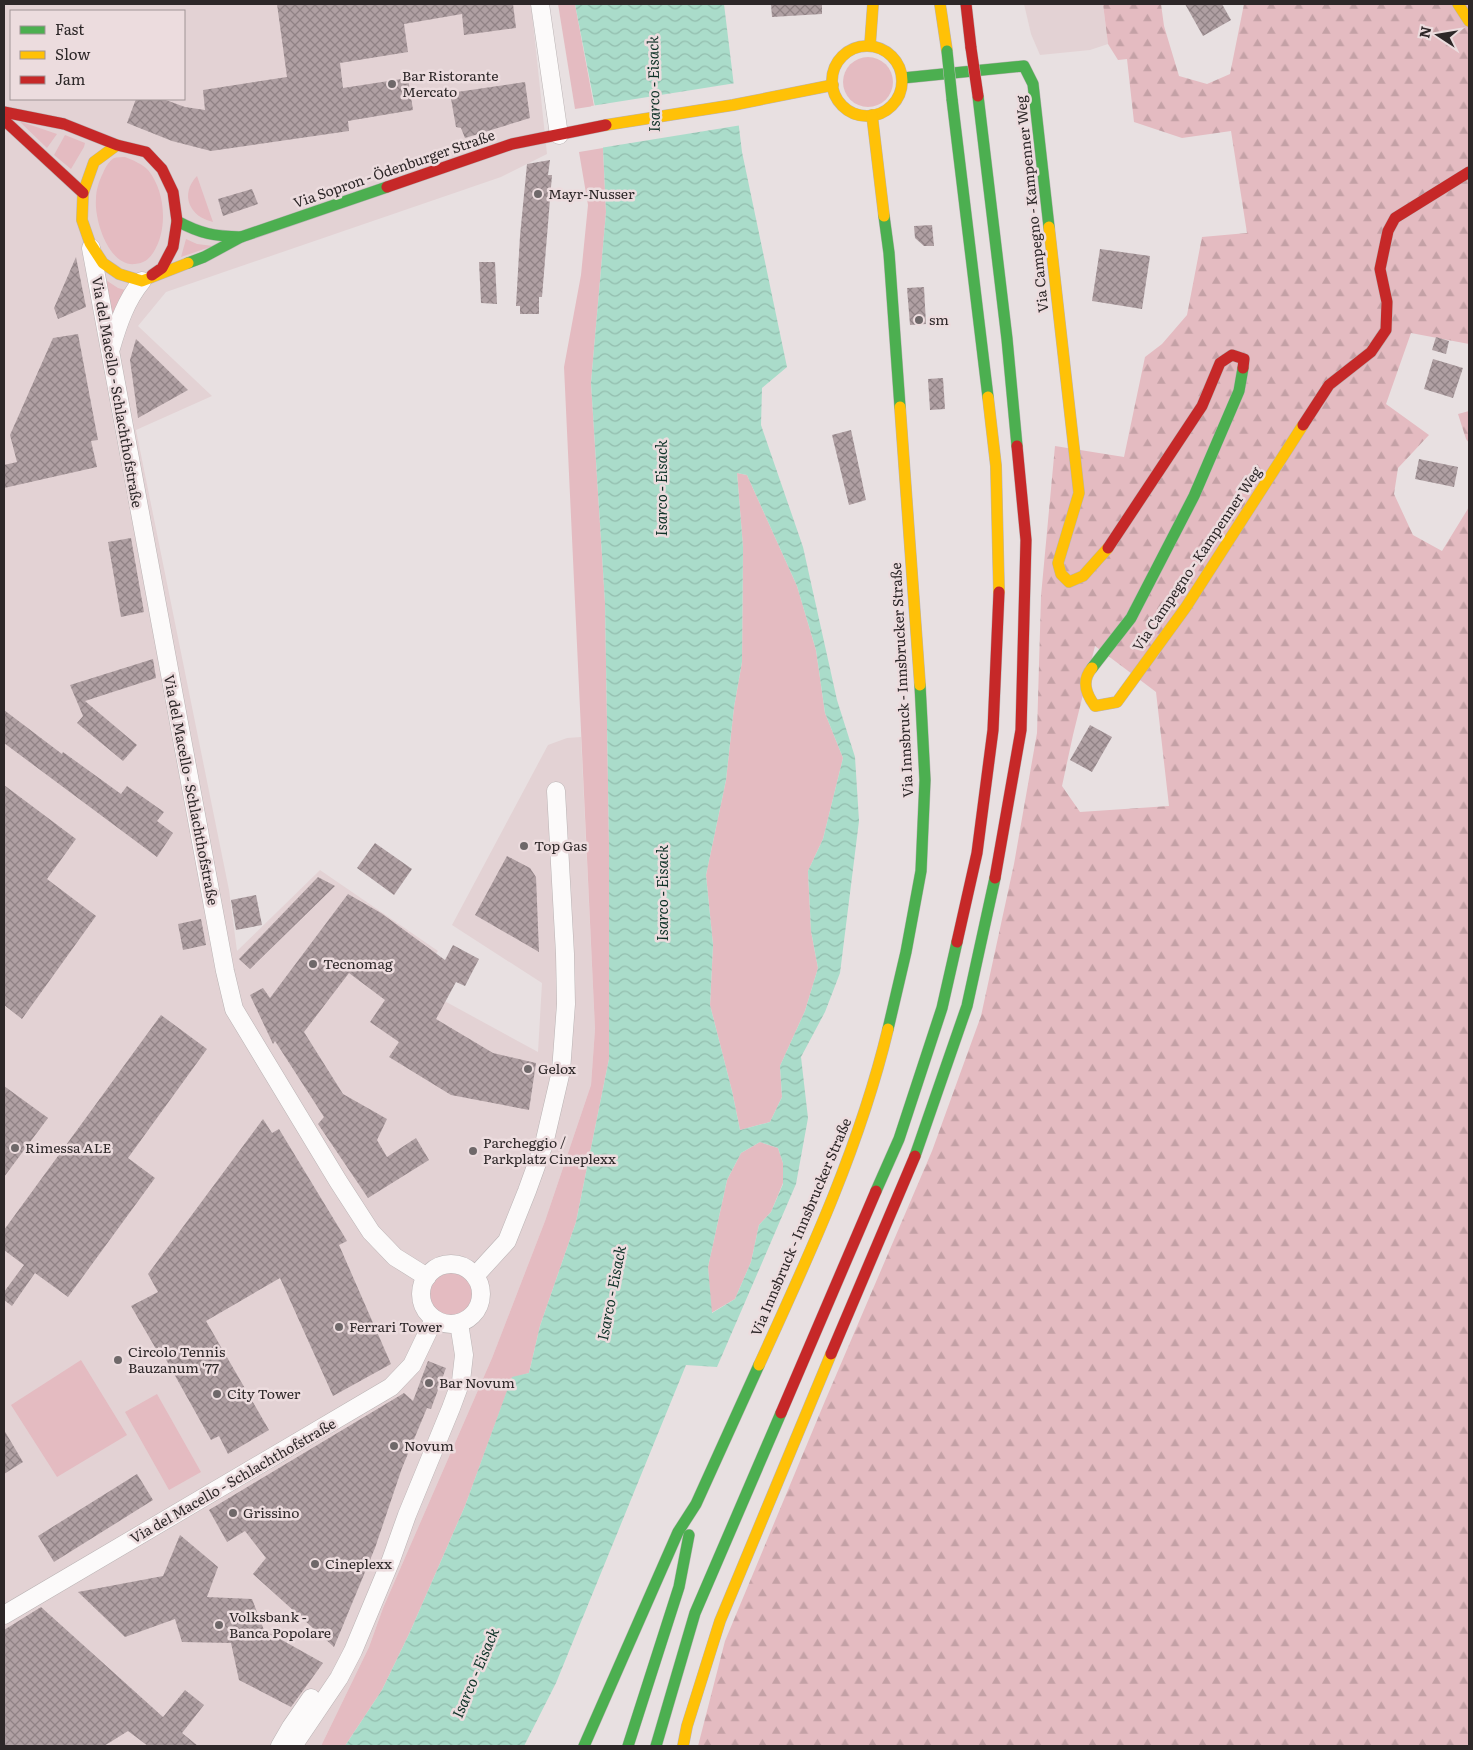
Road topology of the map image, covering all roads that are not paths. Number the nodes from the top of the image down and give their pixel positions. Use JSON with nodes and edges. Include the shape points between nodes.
{"nodes":[{"id":1,"x":540,"y":4,"type":"edge"},
{"id":2,"x":874,"y":4,"type":"edge"},
{"id":3,"x":940,"y":4,"type":"edge"},
{"id":4,"x":966,"y":4,"type":"edge"},
{"id":5,"x":1458,"y":4,"type":"edge"},
{"id":6,"x":1469,"y":21,"type":"edge"},
{"id":7,"x":870,"y":45,"type":"junction"},
{"id":8,"x":903,"y":78,"type":"junction"},
{"id":9,"x":833,"y":85,"type":"junction"},
{"id":10,"x":4,"y":112,"type":"edge"},
{"id":11,"x":872,"y":116,"type":"junction"},
{"id":12,"x":4,"y":120,"type":"edge"},
{"id":13,"x":565,"y":134,"type":"junction"},
{"id":14,"x":116,"y":145,"type":"junction"},
{"id":15,"x":1469,"y":172,"type":"edge"},
{"id":16,"x":83,"y":193,"type":"junction"},
{"id":17,"x":177,"y":221,"type":"junction"},
{"id":18,"x":241,"y":237,"type":"junction"},
{"id":19,"x":90,"y":243,"type":"junction"},
{"id":20,"x":142,"y":281,"type":"junction"},
{"id":21,"x":110,"y":354,"type":"junction"},
{"id":22,"x":556,"y":791,"type":"dead end"},
{"id":23,"x":476,"y":1276,"type":"junction"},
{"id":24,"x":427,"y":1277,"type":"junction"},
{"id":25,"x":434,"y":1319,"type":"junction"},
{"id":26,"x":459,"y":1324,"type":"junction"},
{"id":27,"x":407,"y":1515,"type":"junction"},
{"id":28,"x":683,"y":1534,"type":"junction"},
{"id":29,"x":650,"y":1565,"type":"dead end"},
{"id":30,"x":666,"y":1592,"type":"dead end"},
{"id":31,"x":4,"y":1615,"type":"edge"},
{"id":32,"x":280,"y":1746,"type":"edge"},
{"id":33,"x":293,"y":1746,"type":"edge"},
{"id":34,"x":584,"y":1746,"type":"edge"},
{"id":35,"x":628,"y":1746,"type":"edge"},
{"id":36,"x":656,"y":1746,"type":"edge"},
{"id":37,"x":683,"y":1746,"type":"edge"}],
"edges":[{"from":1,"to":13,"type":"street"},
{"from":2,"to":7,"type":"main road"},
{"from":3,"to":36,"type":"main road","bridge":true,"via":[[996,466],[999,599],[993,730],[977,853],[942,1008],[899,1139],[695,1613]]},
{"from":4,"to":37,"type":"main road","bridge":true,"via":[[1007,339],[1026,540],[1021,730],[999,860],[967,1006],[921,1142],[720,1621]]},
{"from":5,"to":6,"type":"main road"},
{"from":7,"to":8,"type":"main road","via":[[882,48],[892,56],[900,66]]},
{"from":7,"to":9,"type":"main road","via":[[860,46],[842,56],[834,70]]},
{"from":8,"to":11,"type":"main road","via":[[895,103]]},
{"from":8,"to":15,"type":"main road","name":"Via Campegno - Kampenner Weg","via":[[1024,66],[1034,84],[1079,493],[1058,564],[1061,574],[1069,582],[1083,576],[1108,548],[1202,406],[1220,363],[1232,355],[1244,359],[1239,391],[1194,496],[1131,618],[1087,674],[1086,694],[1095,706],[1117,702],[1186,607],[1329,385],[1371,352],[1386,330],[1386,302],[1380,269],[1388,231],[1395,218]]},
{"from":9,"to":11,"type":"main road","via":[[836,96],[846,108]]},
{"from":9,"to":13,"type":"main road","name":"Via Sopron - Ödenburger Straße"},
{"from":10,"to":14,"type":"main road","via":[[64,124]]},
{"from":11,"to":28,"type":"main road","name":"Via Innsbruck - Innsbrucker Straße","via":[[889,253],[921,701],[925,780],[921,871],[877,1074],[859,1129],[799,1277]]},
{"from":12,"to":16,"type":"main road"},
{"from":13,"to":18,"type":"main road","name":"Via Sopron - Ödenburger Straße","via":[[512,144]]},
{"from":14,"to":16,"type":"main road","name":"Via del Macello - Schlachthofstraße","via":[[94,162]]},
{"from":14,"to":17,"type":"main road","via":[[146,152],[162,169],[173,192]]},
{"from":16,"to":19,"type":"main road","name":"Via del Macello - Schlachthofstraße","via":[[82,220]]},
{"from":17,"to":18,"type":"main road","via":[[196,232]]},
{"from":17,"to":20,"type":"main road","via":[[173,247],[162,268]]},
{"from":18,"to":20,"type":"main road","via":[[204,257]]},
{"from":19,"to":20,"type":"main road","name":"Via del Macello - Schlachthofstraße","via":[[103,263],[119,274]]},
{"from":19,"to":21,"type":"street","name":"Via del Macello - Schlachthofstraße"},
{"from":20,"to":21,"type":"street","via":[[119,321]]},
{"from":21,"to":24,"type":"street","name":"Via del Macello - Schlachthofstraße","via":[[234,1009],[371,1232],[395,1256]]},
{"from":22,"to":23,"type":"street","via":[[566,954],[561,1071],[544,1144],[507,1241]]},
{"from":23,"to":24,"type":"street","via":[[468,1269],[450,1264],[433,1270]]},
{"from":23,"to":26,"type":"street","via":[[482,1295],[477,1310],[471,1318]]},
{"from":24,"to":25,"type":"street","via":[[421,1295],[423,1306]]},
{"from":25,"to":26,"type":"street"},
{"from":25,"to":31,"type":"street","name":"Via del Macello - Schlachthofstraße","via":[[412,1364],[392,1387]]},
{"from":26,"to":27,"type":"street","via":[[464,1355],[461,1381]]},
{"from":27,"to":32,"type":"street","via":[[380,1556],[330,1673]]},
{"from":27,"to":33,"type":"street","via":[[353,1651],[339,1678]]},
{"from":28,"to":29,"type":"main road"},
{"from":28,"to":30,"type":"main road","name":"Via Innsbruck - Innsbrucker Straße"},
{"from":28,"to":34,"type":"main road","name":"Via Innsbruck - Innsbrucker Straße"},
{"from":28,"to":35,"type":"main road","via":[[679,1587]]}]}
